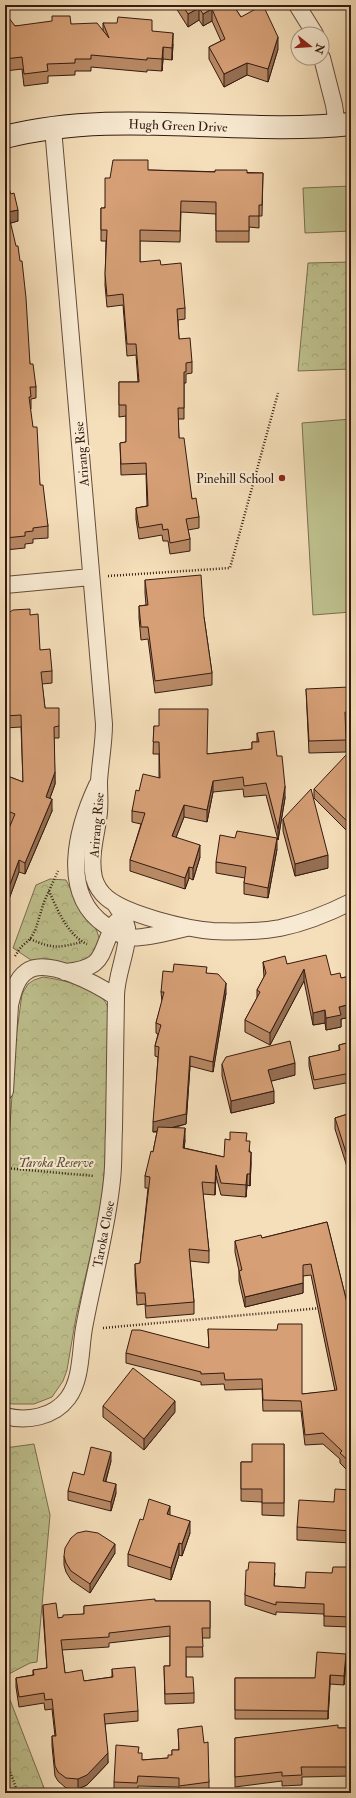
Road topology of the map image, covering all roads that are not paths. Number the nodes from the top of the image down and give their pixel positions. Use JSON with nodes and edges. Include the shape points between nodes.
{"nodes":[{"id":1,"x":297,"y":5,"type":"edge"},
{"id":2,"x":310,"y":26,"type":"edge"},
{"id":3,"x":324,"y":66,"type":"edge"},
{"id":4,"x":344,"y":125,"type":"edge"},
{"id":5,"x":53,"y":128,"type":"junction"},
{"id":6,"x":5,"y":137,"type":"edge"},
{"id":7,"x":92,"y":577,"type":"junction"},
{"id":8,"x":5,"y":585,"type":"edge"},
{"id":9,"x":99,"y":780,"type":"junction"},
{"id":10,"x":351,"y":902,"type":"edge"},
{"id":11,"x":124,"y":910,"type":"junction"},
{"id":12,"x":188,"y":927,"type":"junction"},
{"id":13,"x":111,"y":929,"type":"junction"},
{"id":14,"x":127,"y":937,"type":"junction"},
{"id":15,"x":64,"y":972,"type":"junction"},
{"id":16,"x":116,"y":997,"type":"junction"},
{"id":17,"x":5,"y":1091,"type":"edge"},
{"id":18,"x":5,"y":1416,"type":"edge"}],
"edges":[{"from":1,"to":2,"type":"street"},
{"from":3,"to":4,"type":"street","via":[[334,105]]},
{"from":4,"to":5,"type":"main road","name":"Hugh Green Drive","via":[[263,127],[118,123]]},
{"from":5,"to":6,"type":"main road","name":"Hugh Green Drive"},
{"from":5,"to":7,"type":"street","name":"Arirang Rise"},
{"from":7,"to":8,"type":"street"},
{"from":7,"to":9,"type":"street","name":"Arirang Rise","via":[[104,724]]},
{"from":9,"to":11,"type":"street","name":"Arirang Rise","via":[[99,812],[92,866],[100,890]]},
{"from":9,"to":13,"type":"street","name":"Arirang Rise","via":[[86,809],[75,871],[80,894],[87,906],[94,916]]},
{"from":10,"to":12,"type":"street","name":"Arirang Rise","via":[[333,911],[280,928],[237,932]]},
{"from":11,"to":12,"type":"street","name":"Arirang Rise"},
{"from":11,"to":13,"type":"street"},
{"from":11,"to":14,"type":"street","name":"Taroka Close"},
{"from":12,"to":14,"type":"street","name":"Arirang Rise","via":[[160,934]]},
{"from":13,"to":14,"type":"street","name":"Arirang Rise"},
{"from":13,"to":15,"type":"street","via":[[104,951],[94,964],[82,970]]},
{"from":14,"to":16,"type":"street","name":"Taroka Close","via":[[117,980]]},
{"from":15,"to":16,"type":"street","via":[[93,983]]},
{"from":15,"to":17,"type":"street","via":[[35,967],[22,975],[17,982],[10,1005]]},
{"from":16,"to":18,"type":"street","name":"Taroka Close","via":[[113,1178],[74,1386],[68,1398],[46,1415],[22,1419]]}]}
